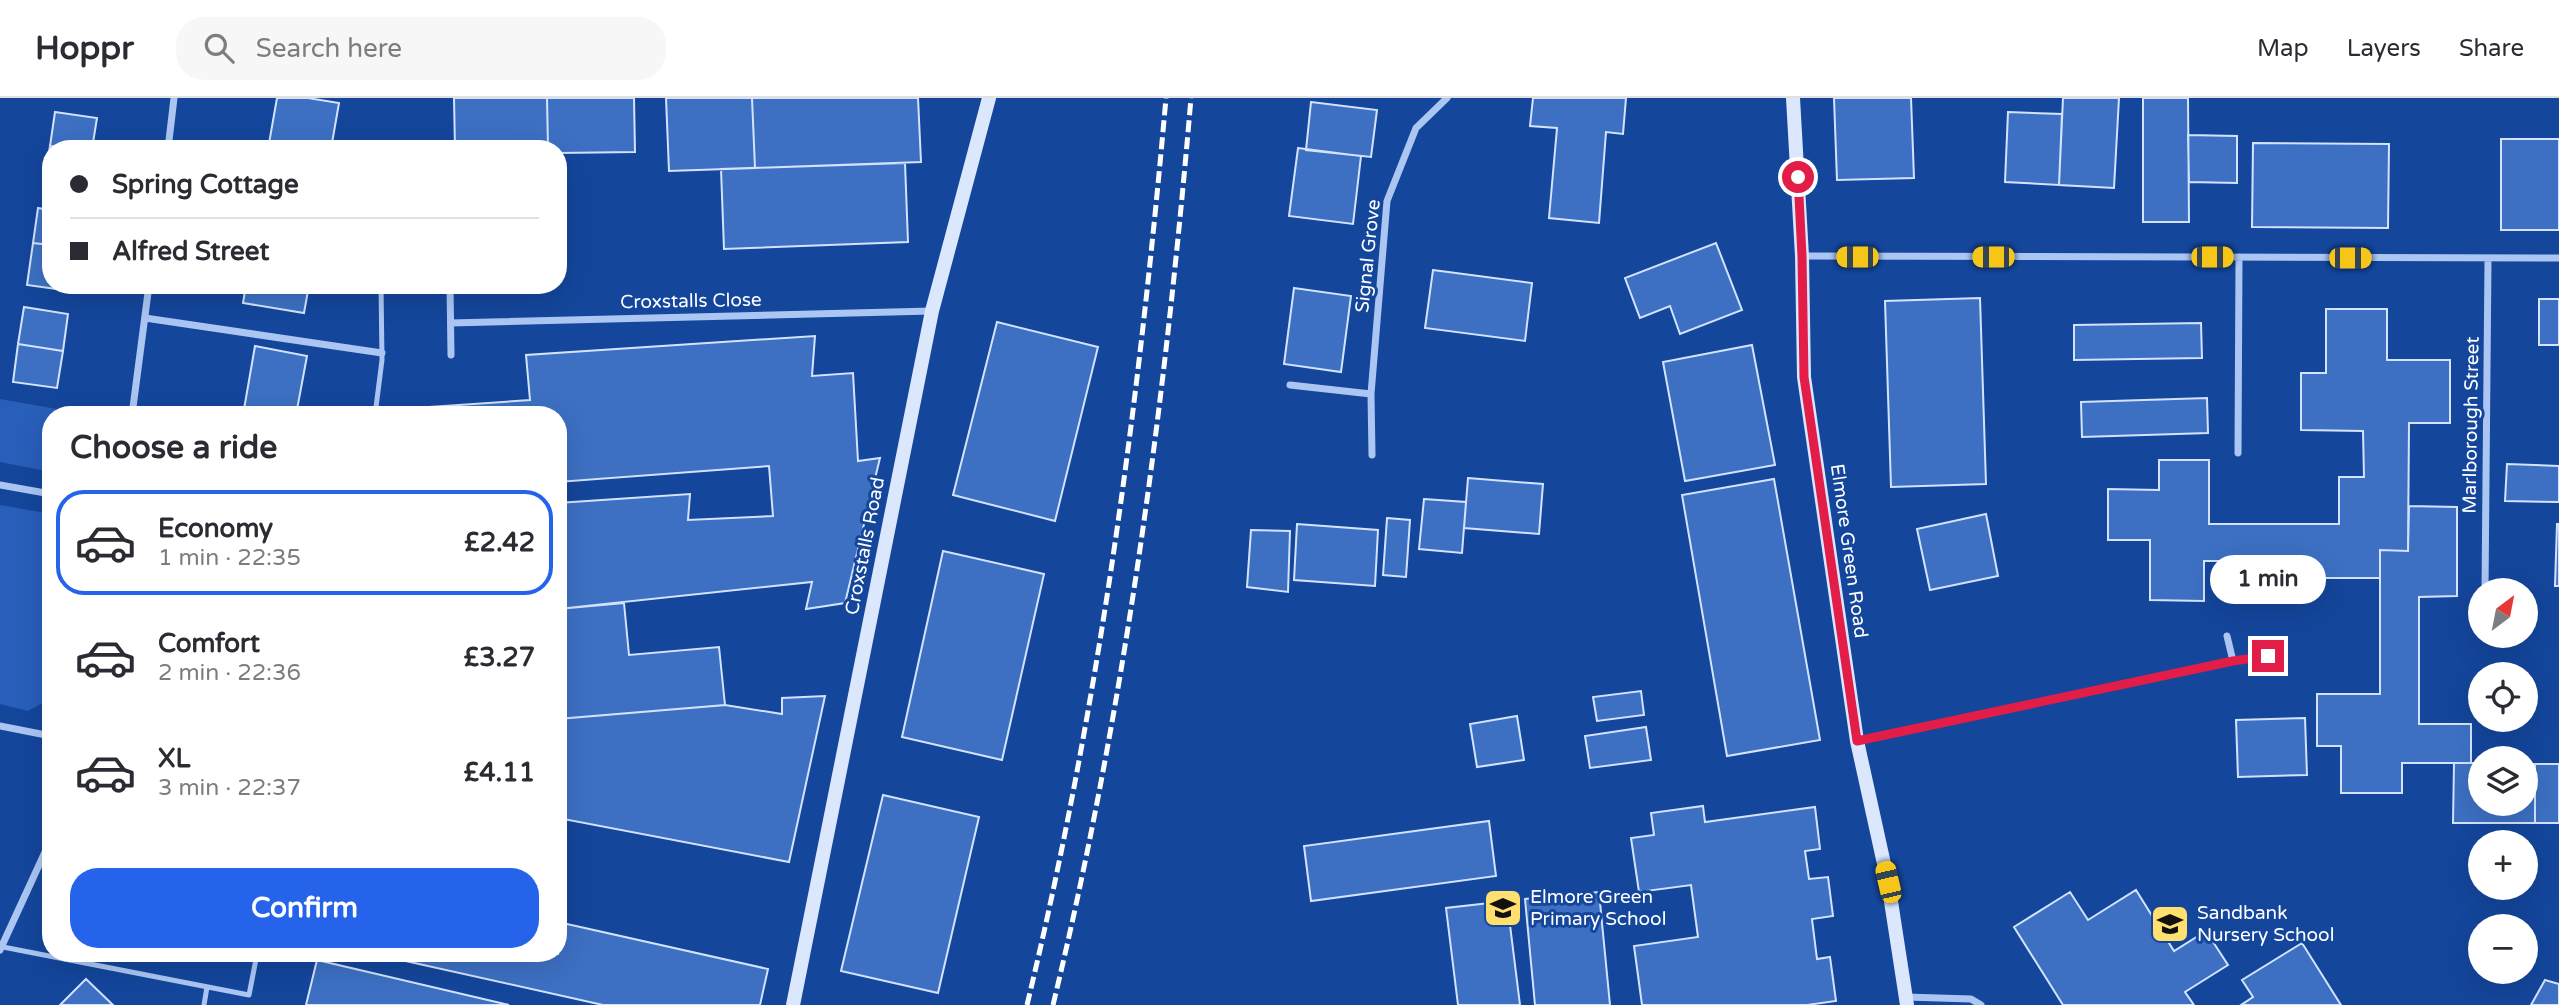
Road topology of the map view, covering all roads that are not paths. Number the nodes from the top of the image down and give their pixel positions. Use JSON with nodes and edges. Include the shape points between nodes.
{"nodes":[{"id":1,"x":174,"y":98,"type":"edge"},
{"id":2,"x":989,"y":98,"type":"edge"},
{"id":3,"x":1447,"y":98,"type":"edge"},
{"id":4,"x":1793,"y":98,"type":"edge"},
{"id":5,"x":169,"y":140,"type":"edge"},
{"id":6,"x":1802,"y":256,"type":"junction"},
{"id":7,"x":2239,"y":257,"type":"junction"},
{"id":8,"x":2559,"y":258,"type":"edge"},
{"id":9,"x":2488,"y":260,"type":"junction"},
{"id":10,"x":148,"y":294,"type":"edge"},
{"id":11,"x":381,"y":294,"type":"edge"},
{"id":12,"x":450,"y":294,"type":"edge"},
{"id":13,"x":932,"y":311,"type":"junction"},
{"id":14,"x":145,"y":318,"type":"junction"},
{"id":15,"x":451,"y":323,"type":"junction"},
{"id":16,"x":382,"y":353,"type":"junction"},
{"id":17,"x":451,"y":355,"type":"dead end"},
{"id":18,"x":1290,"y":385,"type":"dead end"},
{"id":19,"x":1371,"y":394,"type":"junction"},
{"id":20,"x":133,"y":406,"type":"edge"},
{"id":21,"x":376,"y":406,"type":"edge"},
{"id":22,"x":2238,"y":453,"type":"dead end"},
{"id":23,"x":1372,"y":455,"type":"dead end"},
{"id":24,"x":0,"y":485,"type":"edge"},
{"id":25,"x":42,"y":492,"type":"edge"},
{"id":26,"x":2485,"y":578,"type":"edge"},
{"id":27,"x":2227,"y":636,"type":"dead end"},
{"id":28,"x":2268,"y":656,"type":"dead end"},
{"id":29,"x":2233,"y":661,"type":"junction"},
{"id":30,"x":0,"y":726,"type":"edge"},
{"id":31,"x":42,"y":734,"type":"edge"},
{"id":32,"x":1857,"y":741,"type":"junction"},
{"id":33,"x":42,"y":859,"type":"edge"},
{"id":34,"x":1,"y":948,"type":"edge"},
{"id":35,"x":42,"y":956,"type":"edge"},
{"id":36,"x":75,"y":962,"type":"edge"},
{"id":37,"x":255,"y":962,"type":"edge"},
{"id":38,"x":207,"y":987,"type":"junction"},
{"id":39,"x":1907,"y":1001,"type":"edge"},
{"id":40,"x":204,"y":1005,"type":"edge"},
{"id":41,"x":793,"y":1005,"type":"edge"},
{"id":42,"x":1981,"y":1005,"type":"edge"}],
"edges":[{"from":1,"to":5,"type":"street"},
{"from":2,"to":13,"type":"street","name":"Croxstalls Road"},
{"from":3,"to":19,"type":"street","name":"Signal Grove","via":[[1416,128],[1387,201]]},
{"from":4,"to":6,"type":"street","name":"Elmore Green Road"},
{"from":6,"to":7,"type":"street"},
{"from":6,"to":32,"type":"street","name":"Elmore Green Road","via":[[1804,377]]},
{"from":7,"to":9,"type":"street"},
{"from":7,"to":22,"type":"street"},
{"from":8,"to":9,"type":"street"},
{"from":9,"to":26,"type":"street","name":"Marlborough Street"},
{"from":10,"to":14,"type":"street"},
{"from":11,"to":16,"type":"lane"},
{"from":12,"to":15,"type":"street"},
{"from":13,"to":15,"type":"street","name":"Croxstalls Close"},
{"from":13,"to":41,"type":"street","name":"Croxstalls Road"},
{"from":14,"to":16,"type":"street"},
{"from":14,"to":20,"type":"street"},
{"from":15,"to":17,"type":"street"},
{"from":16,"to":21,"type":"lane"},
{"from":18,"to":19,"type":"street"},
{"from":19,"to":23,"type":"street","name":"Signal Grove"},
{"from":24,"to":25,"type":"street"},
{"from":27,"to":29,"type":"street"},
{"from":28,"to":29,"type":"street"},
{"from":29,"to":32,"type":"street"},
{"from":30,"to":31,"type":"street"},
{"from":32,"to":39,"type":"street","name":"Elmore Green Road","via":[[1888,882]]},
{"from":33,"to":34,"type":"street"},
{"from":34,"to":35,"type":"lane"},
{"from":36,"to":38,"type":"lane"},
{"from":37,"to":38,"type":"lane","via":[[249,995]]},
{"from":38,"to":40,"type":"lane"},
{"from":39,"to":42,"type":"street","via":[[1971,999]]}]}
